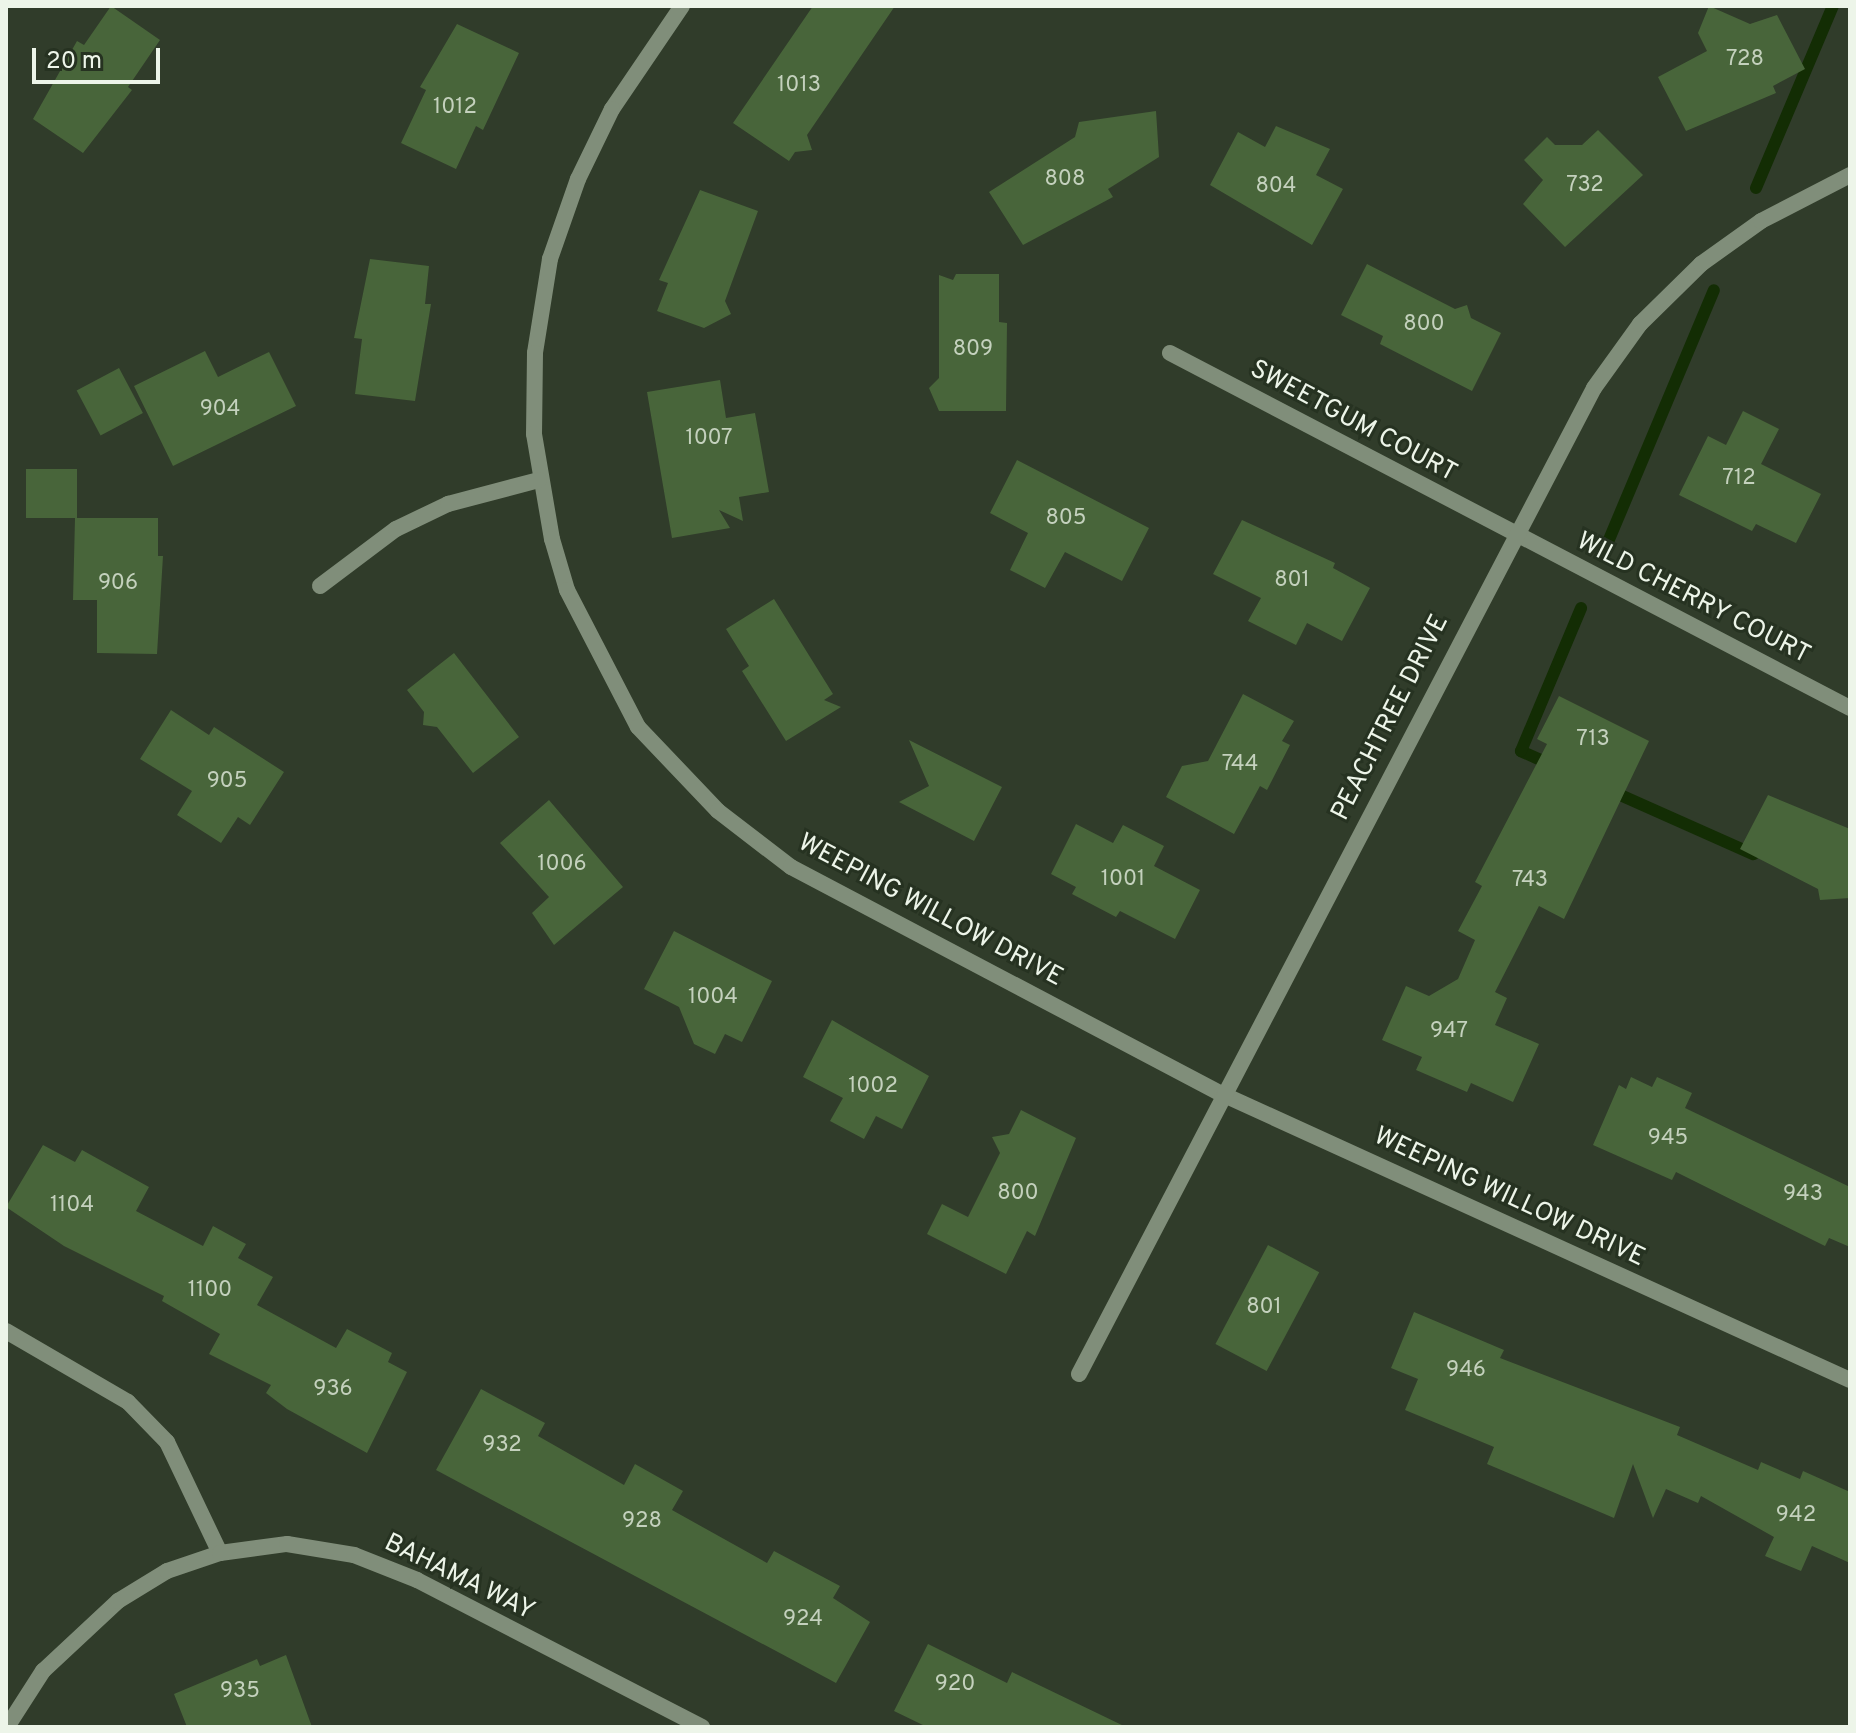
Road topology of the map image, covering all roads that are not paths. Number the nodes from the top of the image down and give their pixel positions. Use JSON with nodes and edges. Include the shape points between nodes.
{"nodes":[{"id":1,"x":682,"y":6,"type":"edge"},
{"id":2,"x":1850,"y":175,"type":"edge"},
{"id":3,"x":1170,"y":353,"type":"dead end"},
{"id":4,"x":539,"y":480,"type":"junction"},
{"id":5,"x":1514,"y":534,"type":"junction"},
{"id":6,"x":320,"y":586,"type":"dead end"},
{"id":7,"x":1850,"y":708,"type":"edge"},
{"id":8,"x":1222,"y":1094,"type":"junction"},
{"id":9,"x":6,"y":1331,"type":"edge"},
{"id":10,"x":1079,"y":1374,"type":"dead end"},
{"id":11,"x":1850,"y":1380,"type":"edge"},
{"id":12,"x":220,"y":1553,"type":"junction"},
{"id":13,"x":7,"y":1727,"type":"edge"},
{"id":14,"x":702,"y":1727,"type":"edge"}],
"edges":[{"from":1,"to":4,"type":"street","name":"WEEPING WILLOW DRIVE","via":[[612,109],[578,179],[550,259],[535,353]]},
{"from":2,"to":5,"type":"street","name":"PEACHTREE DRIVE","via":[[1761,221],[1701,264],[1640,324],[1587,400]]},
{"from":3,"to":5,"type":"street","name":"SWEETGUM COURT"},
{"from":4,"to":6,"type":"street","via":[[448,504],[396,529]]},
{"from":4,"to":8,"type":"street","name":"WEEPING WILLOW DRIVE","via":[[567,590],[603,668],[638,727],[718,811],[791,867]]},
{"from":5,"to":7,"type":"street","name":"WILD CHERRY COURT"},
{"from":5,"to":8,"type":"street","name":"PEACHTREE DRIVE"},
{"from":8,"to":10,"type":"street","name":"PEACHTREE DRIVE"},
{"from":8,"to":11,"type":"street","name":"WEEPING WILLOW DRIVE"},
{"from":9,"to":12,"type":"street","via":[[128,1402],[167,1442]]},
{"from":12,"to":13,"type":"street","name":"BAHAMA WAY","via":[[167,1571],[118,1601],[43,1671]]},
{"from":12,"to":14,"type":"street","name":"BAHAMA WAY","via":[[287,1544],[354,1555],[417,1580]]}]}
